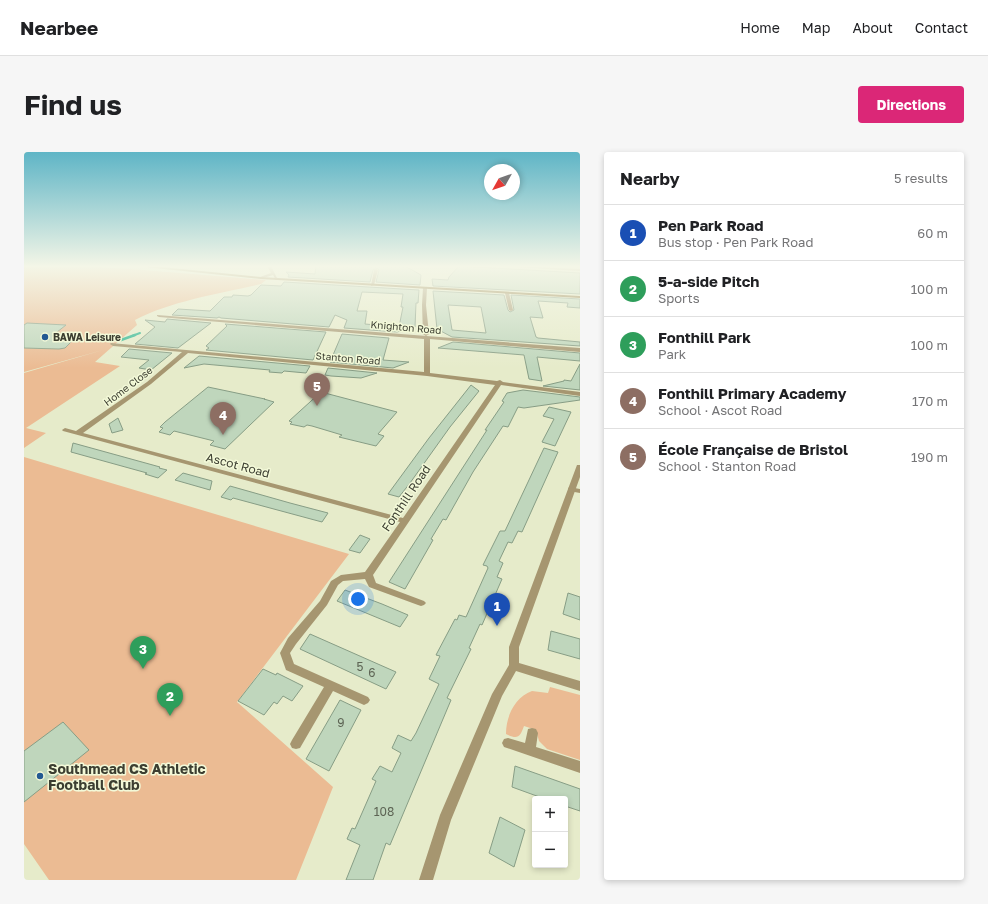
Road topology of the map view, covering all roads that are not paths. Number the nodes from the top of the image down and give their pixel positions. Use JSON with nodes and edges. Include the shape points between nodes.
{"nodes":[{"id":1,"x":424,"y":300,"type":"edge"},
{"id":2,"x":508,"y":300,"type":"edge"},
{"id":3,"x":511,"y":310,"type":"dead end"},
{"id":4,"x":159,"y":316,"type":"dead end"},
{"id":5,"x":426,"y":336,"type":"junction"},
{"id":6,"x":113,"y":344,"type":"dead end"},
{"id":7,"x":580,"y":350,"type":"edge"},
{"id":8,"x":187,"y":351,"type":"junction"},
{"id":9,"x":427,"y":374,"type":"junction"},
{"id":10,"x":500,"y":382,"type":"junction"},
{"id":11,"x":580,"y":394,"type":"edge"},
{"id":12,"x":65,"y":430,"type":"dead end"},
{"id":13,"x":78,"y":433,"type":"junction"},
{"id":14,"x":580,"y":467,"type":"edge"},
{"id":15,"x":576,"y":490,"type":"edge"},
{"id":16,"x":406,"y":520,"type":"junction"},
{"id":17,"x":368,"y":575,"type":"junction"},
{"id":18,"x":421,"y":603,"type":"dead end"},
{"id":19,"x":514,"y":666,"type":"junction"},
{"id":20,"x":331,"y":685,"type":"junction"},
{"id":21,"x":580,"y":686,"type":"edge"},
{"id":22,"x":364,"y":700,"type":"dead end"},
{"id":23,"x":532,"y":732,"type":"dead end"},
{"id":24,"x":508,"y":743,"type":"dead end"},
{"id":25,"x":296,"y":744,"type":"dead end"},
{"id":26,"x":530,"y":750,"type":"junction"},
{"id":27,"x":580,"y":767,"type":"edge"},
{"id":28,"x":426,"y":880,"type":"edge"}],
"edges":[{"from":1,"to":5,"type":"street"},
{"from":2,"to":3,"type":"street"},
{"from":4,"to":5,"type":"street","name":"Knighton Road"},
{"from":5,"to":7,"type":"street","name":"Knighton Road"},
{"from":5,"to":9,"type":"street"},
{"from":6,"to":8,"type":"street","name":"Stanton Road"},
{"from":8,"to":9,"type":"street","name":"Stanton Road"},
{"from":8,"to":13,"type":"street","name":"Home Close","via":[[149,383]]},
{"from":9,"to":10,"type":"street","name":"Stanton Road"},
{"from":10,"to":11,"type":"street","name":"Stanton Road"},
{"from":10,"to":16,"type":"street","name":"Fonthill Road"},
{"from":12,"to":13,"type":"street","name":"Ascot Road"},
{"from":13,"to":16,"type":"street","name":"Ascot Road"},
{"from":14,"to":15,"type":"street"},
{"from":15,"to":19,"type":"street","via":[[514,647]]},
{"from":16,"to":17,"type":"street","name":"Fonthill Road"},
{"from":17,"to":18,"type":"street","via":[[372,585]]},
{"from":17,"to":20,"type":"street","via":[[341,578],[334,583],[324,603],[285,653],[290,667]]},
{"from":19,"to":21,"type":"street"},
{"from":19,"to":28,"type":"street","via":[[497,694],[445,820]]},
{"from":20,"to":22,"type":"street"},
{"from":20,"to":25,"type":"street"},
{"from":23,"to":26,"type":"street"},
{"from":24,"to":26,"type":"street"},
{"from":26,"to":27,"type":"street"}]}
